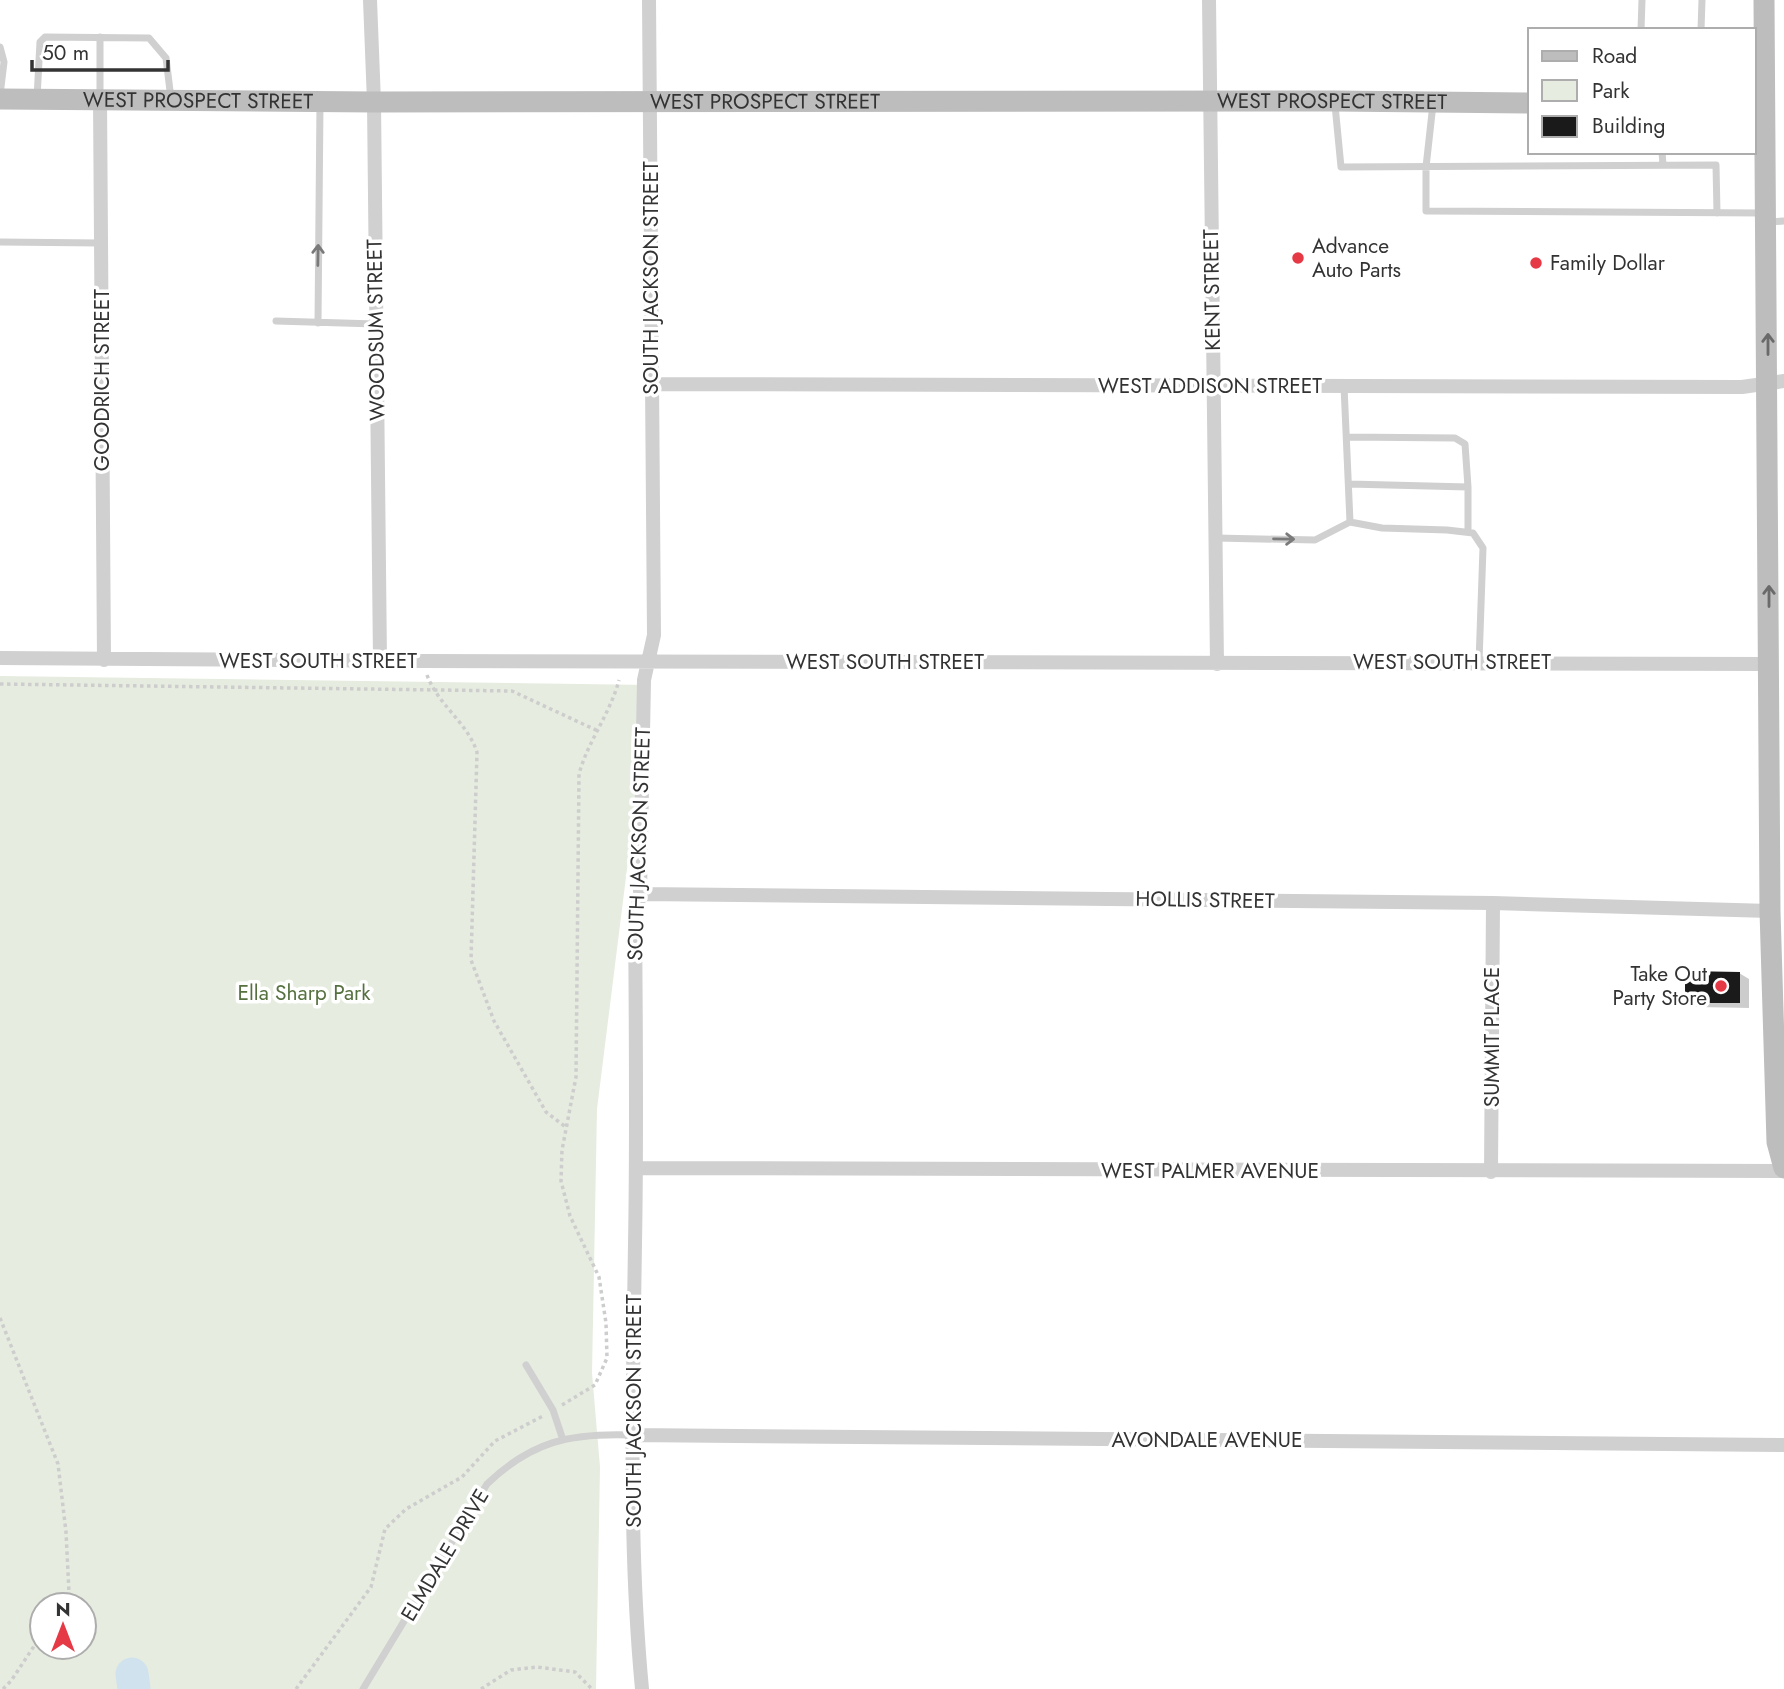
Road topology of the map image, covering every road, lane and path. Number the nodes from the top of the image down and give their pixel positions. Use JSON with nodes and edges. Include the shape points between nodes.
{"nodes":[{"id":1,"x":370,"y":0,"type":"edge"},
{"id":2,"x":649,"y":0,"type":"edge"},
{"id":3,"x":1209,"y":0,"type":"edge"},
{"id":4,"x":1642,"y":0,"type":"edge"},
{"id":5,"x":1702,"y":0,"type":"edge"},
{"id":6,"x":1764,"y":0,"type":"edge"},
{"id":7,"x":1641,"y":28,"type":"edge"},
{"id":8,"x":1701,"y":28,"type":"edge"},
{"id":9,"x":100,"y":37,"type":"junction"},
{"id":10,"x":0,"y":47,"type":"edge"},
{"id":11,"x":0,"y":97,"type":"edge"},
{"id":12,"x":37,"y":99,"type":"junction"},
{"id":13,"x":100,"y":99,"type":"junction"},
{"id":14,"x":171,"y":100,"type":"junction"},
{"id":15,"x":650,"y":100,"type":"junction"},
{"id":16,"x":320,"y":101,"type":"junction"},
{"id":17,"x":1335,"y":101,"type":"junction"},
{"id":18,"x":374,"y":102,"type":"junction"},
{"id":19,"x":1209,"y":102,"type":"junction"},
{"id":20,"x":1433,"y":103,"type":"junction"},
{"id":21,"x":1528,"y":103,"type":"edge"},
{"id":22,"x":1768,"y":105,"type":"edge"},
{"id":23,"x":1662,"y":154,"type":"edge"},
{"id":24,"x":1663,"y":165,"type":"junction"},
{"id":25,"x":1426,"y":167,"type":"junction"},
{"id":26,"x":1717,"y":213,"type":"junction"},
{"id":27,"x":1773,"y":219,"type":"edge"},
{"id":28,"x":0,"y":242,"type":"edge"},
{"id":29,"x":101,"y":243,"type":"junction"},
{"id":30,"x":276,"y":321,"type":"dead end"},
{"id":31,"x":318,"y":323,"type":"junction"},
{"id":32,"x":376,"y":324,"type":"junction"},
{"id":33,"x":1776,"y":382,"type":"edge"},
{"id":34,"x":651,"y":384,"type":"junction"},
{"id":35,"x":1344,"y":386,"type":"junction"},
{"id":36,"x":1214,"y":387,"type":"junction"},
{"id":37,"x":1347,"y":437,"type":"junction"},
{"id":38,"x":1349,"y":484,"type":"junction"},
{"id":39,"x":1468,"y":487,"type":"junction"},
{"id":40,"x":1350,"y":522,"type":"junction"},
{"id":41,"x":1468,"y":532,"type":"junction"},
{"id":42,"x":1215,"y":538,"type":"junction"},
{"id":43,"x":0,"y":657,"type":"edge"},
{"id":44,"x":104,"y":660,"type":"junction"},
{"id":45,"x":380,"y":661,"type":"junction"},
{"id":46,"x":422,"y":661,"type":"junction"},
{"id":47,"x":648,"y":661,"type":"junction"},
{"id":48,"x":1479,"y":662,"type":"junction"},
{"id":49,"x":1217,"y":664,"type":"junction"},
{"id":50,"x":1777,"y":664,"type":"edge"},
{"id":51,"x":619,"y":680,"type":"dead end"},
{"id":52,"x":0,"y":684,"type":"edge"},
{"id":53,"x":432,"y":689,"type":"junction"},
{"id":54,"x":598,"y":731,"type":"junction"},
{"id":55,"x":640,"y":894,"type":"junction"},
{"id":56,"x":1493,"y":903,"type":"junction"},
{"id":57,"x":1770,"y":911,"type":"junction"},
{"id":58,"x":1778,"y":972,"type":"edge"},
{"id":59,"x":567,"y":1128,"type":"junction"},
{"id":60,"x":637,"y":1168,"type":"junction"},
{"id":61,"x":1784,"y":1169,"type":"edge"},
{"id":62,"x":1491,"y":1172,"type":"junction"},
{"id":63,"x":0,"y":1318,"type":"edge"},
{"id":64,"x":526,"y":1366,"type":"dead end"},
{"id":65,"x":553,"y":1410,"type":"junction"},
{"id":66,"x":631,"y":1435,"type":"junction"},
{"id":67,"x":564,"y":1440,"type":"junction"},
{"id":68,"x":1784,"y":1445,"type":"edge"},
{"id":69,"x":69,"y":1591,"type":"edge"},
{"id":70,"x":28,"y":1655,"type":"edge"},
{"id":71,"x":3,"y":1689,"type":"edge"},
{"id":72,"x":296,"y":1689,"type":"edge"},
{"id":73,"x":363,"y":1689,"type":"edge"},
{"id":74,"x":481,"y":1689,"type":"edge"},
{"id":75,"x":592,"y":1689,"type":"edge"},
{"id":76,"x":642,"y":1689,"type":"edge"}],
"edges":[{"from":1,"to":18,"type":"street","name":"WOODSUM STREET"},
{"from":2,"to":15,"type":"street","name":"SOUTH JACKSON STREET"},
{"from":3,"to":19,"type":"street","name":"KENT STREET"},
{"from":4,"to":7,"type":"lane"},
{"from":5,"to":8,"type":"lane"},
{"from":6,"to":22,"type":"street"},
{"from":9,"to":12,"type":"lane","via":[[45,37],[40,42]]},
{"from":9,"to":13,"type":"lane"},
{"from":9,"to":14,"type":"lane","via":[[149,38],[166,58]]},
{"from":10,"to":11,"type":"lane","via":[[4,62]]},
{"from":11,"to":12,"type":"street","name":"WEST PROSPECT STREET"},
{"from":12,"to":13,"type":"street","name":"WEST PROSPECT STREET"},
{"from":13,"to":14,"type":"street","name":"WEST PROSPECT STREET"},
{"from":13,"to":29,"type":"street","name":"GOODRICH STREET"},
{"from":14,"to":16,"type":"street","name":"WEST PROSPECT STREET"},
{"from":15,"to":18,"type":"street","name":"WEST PROSPECT STREET"},
{"from":15,"to":19,"type":"street","name":"WEST PROSPECT STREET"},
{"from":15,"to":34,"type":"street","name":"SOUTH JACKSON STREET"},
{"from":16,"to":18,"type":"street","name":"WEST PROSPECT STREET"},
{"from":31,"to":16,"type":"lane","one_way":true},
{"from":17,"to":19,"type":"street","name":"WEST PROSPECT STREET"},
{"from":17,"to":20,"type":"street","name":"WEST PROSPECT STREET"},
{"from":17,"to":25,"type":"lane","via":[[1341,167]]},
{"from":18,"to":32,"type":"street","name":"WOODSUM STREET"},
{"from":19,"to":36,"type":"street","name":"KENT STREET"},
{"from":20,"to":21,"type":"street","name":"WEST PROSPECT STREET"},
{"from":20,"to":25,"type":"lane"},
{"from":22,"to":27,"type":"street"},
{"from":23,"to":24,"type":"lane"},
{"from":24,"to":25,"type":"lane"},
{"from":24,"to":26,"type":"lane","via":[[1716,165]]},
{"from":25,"to":26,"type":"lane","via":[[1426,211]]},
{"from":26,"to":27,"type":"lane"},
{"from":33,"to":27,"type":"street","one_way":true},
{"from":28,"to":29,"type":"lane"},
{"from":29,"to":44,"type":"street","name":"GOODRICH STREET"},
{"from":30,"to":31,"type":"lane"},
{"from":31,"to":32,"type":"lane"},
{"from":32,"to":45,"type":"street","name":"WOODSUM STREET"},
{"from":33,"to":35,"type":"street","name":"WEST ADDISON STREET","via":[[1742,387]]},
{"from":50,"to":33,"type":"street","one_way":true},
{"from":34,"to":36,"type":"street","name":"WEST ADDISON STREET"},
{"from":34,"to":47,"type":"street","name":"SOUTH JACKSON STREET","via":[[653,635]]},
{"from":35,"to":36,"type":"street","name":"WEST ADDISON STREET"},
{"from":35,"to":37,"type":"lane"},
{"from":36,"to":42,"type":"street","name":"KENT STREET"},
{"from":37,"to":38,"type":"lane"},
{"from":37,"to":39,"type":"lane","via":[[1455,438],[1465,444]]},
{"from":38,"to":39,"type":"lane"},
{"from":38,"to":40,"type":"lane"},
{"from":39,"to":41,"type":"lane"},
{"from":40,"to":41,"type":"lane"},
{"from":42,"to":40,"type":"lane","one_way":true,"via":[[1315,540]]},
{"from":41,"to":48,"type":"lane","via":[[1483,548]]},
{"from":42,"to":49,"type":"street","name":"KENT STREET"},
{"from":43,"to":44,"type":"street","name":"WEST SOUTH STREET"},
{"from":44,"to":45,"type":"street","name":"WEST SOUTH STREET"},
{"from":45,"to":46,"type":"street","name":"WEST SOUTH STREET"},
{"from":46,"to":47,"type":"street","name":"WEST SOUTH STREET"},
{"from":46,"to":53,"type":"path"},
{"from":47,"to":49,"type":"street","name":"WEST SOUTH STREET"},
{"from":47,"to":55,"type":"street","name":"SOUTH JACKSON STREET"},
{"from":48,"to":49,"type":"street","name":"WEST SOUTH STREET"},
{"from":48,"to":50,"type":"street","name":"WEST SOUTH STREET"},
{"from":50,"to":57,"type":"street"},
{"from":51,"to":54,"type":"path"},
{"from":52,"to":53,"type":"path"},
{"from":53,"to":54,"type":"path","via":[[512,691]]},
{"from":53,"to":59,"type":"path","via":[[471,736],[477,752],[471,960],[494,1021],[513,1055],[546,1112]]},
{"from":54,"to":59,"type":"path","via":[[579,774],[576,1077]]},
{"from":55,"to":56,"type":"street","name":"HOLLIS STREET"},
{"from":55,"to":60,"type":"street","name":"SOUTH JACKSON STREET","via":[[635,919]]},
{"from":56,"to":57,"type":"street","name":"HOLLIS STREET"},
{"from":56,"to":62,"type":"street","name":"SUMMIT PLACE"},
{"from":57,"to":58,"type":"street"},
{"from":58,"to":61,"type":"street","via":[[1777,1142]]},
{"from":59,"to":65,"type":"path","via":[[561,1181],[570,1216],[599,1277],[607,1358],[595,1385]]},
{"from":60,"to":62,"type":"street","name":"WEST PALMER AVENUE"},
{"from":60,"to":66,"type":"street","name":"SOUTH JACKSON STREET"},
{"from":61,"to":62,"type":"street","name":"WEST PALMER AVENUE"},
{"from":63,"to":69,"type":"path","via":[[58,1464]]},
{"from":64,"to":65,"type":"lane"},
{"from":65,"to":67,"type":"lane"},
{"from":65,"to":72,"type":"path","via":[[495,1441],[462,1477],[406,1509],[386,1529],[371,1587]]},
{"from":66,"to":67,"type":"lane","name":"ELMDALE DRIVE"},
{"from":66,"to":68,"type":"street","name":"AVONDALE AVENUE"},
{"from":66,"to":76,"type":"street","name":"SOUTH JACKSON STREET"},
{"from":67,"to":73,"type":"lane","name":"ELMDALE DRIVE","via":[[521,1455],[487,1483]]},
{"from":70,"to":71,"type":"path"},
{"from":74,"to":75,"type":"path","via":[[511,1670],[537,1667],[575,1672]]}]}
